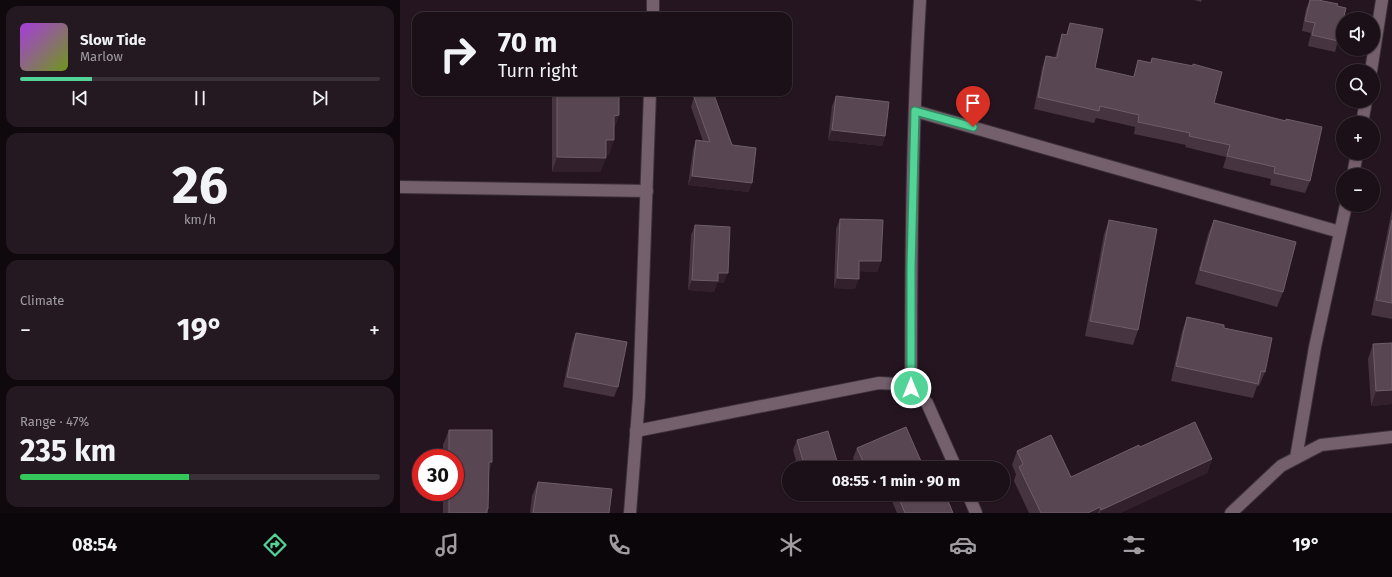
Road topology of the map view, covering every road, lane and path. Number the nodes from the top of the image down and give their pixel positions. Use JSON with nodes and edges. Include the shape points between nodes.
{"nodes":[{"id":1,"x":653,"y":0,"type":"edge"},
{"id":2,"x":920,"y":0,"type":"edge"},
{"id":3,"x":1382,"y":0,"type":"edge"},
{"id":4,"x":653,"y":12,"type":"edge"},
{"id":5,"x":1372,"y":64,"type":"edge"},
{"id":6,"x":650,"y":96,"type":"edge"},
{"id":7,"x":915,"y":111,"type":"junction"},
{"id":8,"x":400,"y":187,"type":"edge"},
{"id":9,"x":647,"y":191,"type":"junction"},
{"id":10,"x":1344,"y":212,"type":"edge"},
{"id":11,"x":1340,"y":232,"type":"junction"},
{"id":12,"x":911,"y":388,"type":"junction"},
{"id":13,"x":636,"y":431,"type":"junction"},
{"id":14,"x":1392,"y":438,"type":"edge"},
{"id":15,"x":1296,"y":458,"type":"junction"},
{"id":16,"x":953,"y":461,"type":"edge"},
{"id":17,"x":971,"y":501,"type":"edge"},
{"id":18,"x":630,"y":513,"type":"edge"},
{"id":19,"x":976,"y":513,"type":"edge"},
{"id":20,"x":1231,"y":513,"type":"edge"}],
"edges":[{"from":1,"to":4,"type":"street"},
{"from":2,"to":7,"type":"street"},
{"from":3,"to":5,"type":"street"},
{"from":6,"to":9,"type":"street"},
{"from":7,"to":11,"type":"street"},
{"from":7,"to":12,"type":"street"},
{"from":8,"to":9,"type":"street"},
{"from":9,"to":13,"type":"street"},
{"from":10,"to":11,"type":"street"},
{"from":11,"to":15,"type":"street","via":[[1315,347]]},
{"from":12,"to":13,"type":"street","via":[[879,383]]},
{"from":12,"to":16,"type":"street","via":[[927,403]]},
{"from":13,"to":18,"type":"street"},
{"from":14,"to":15,"type":"street","via":[[1321,445]]},
{"from":15,"to":20,"type":"street","via":[[1281,466]]},
{"from":17,"to":19,"type":"street"}]}
